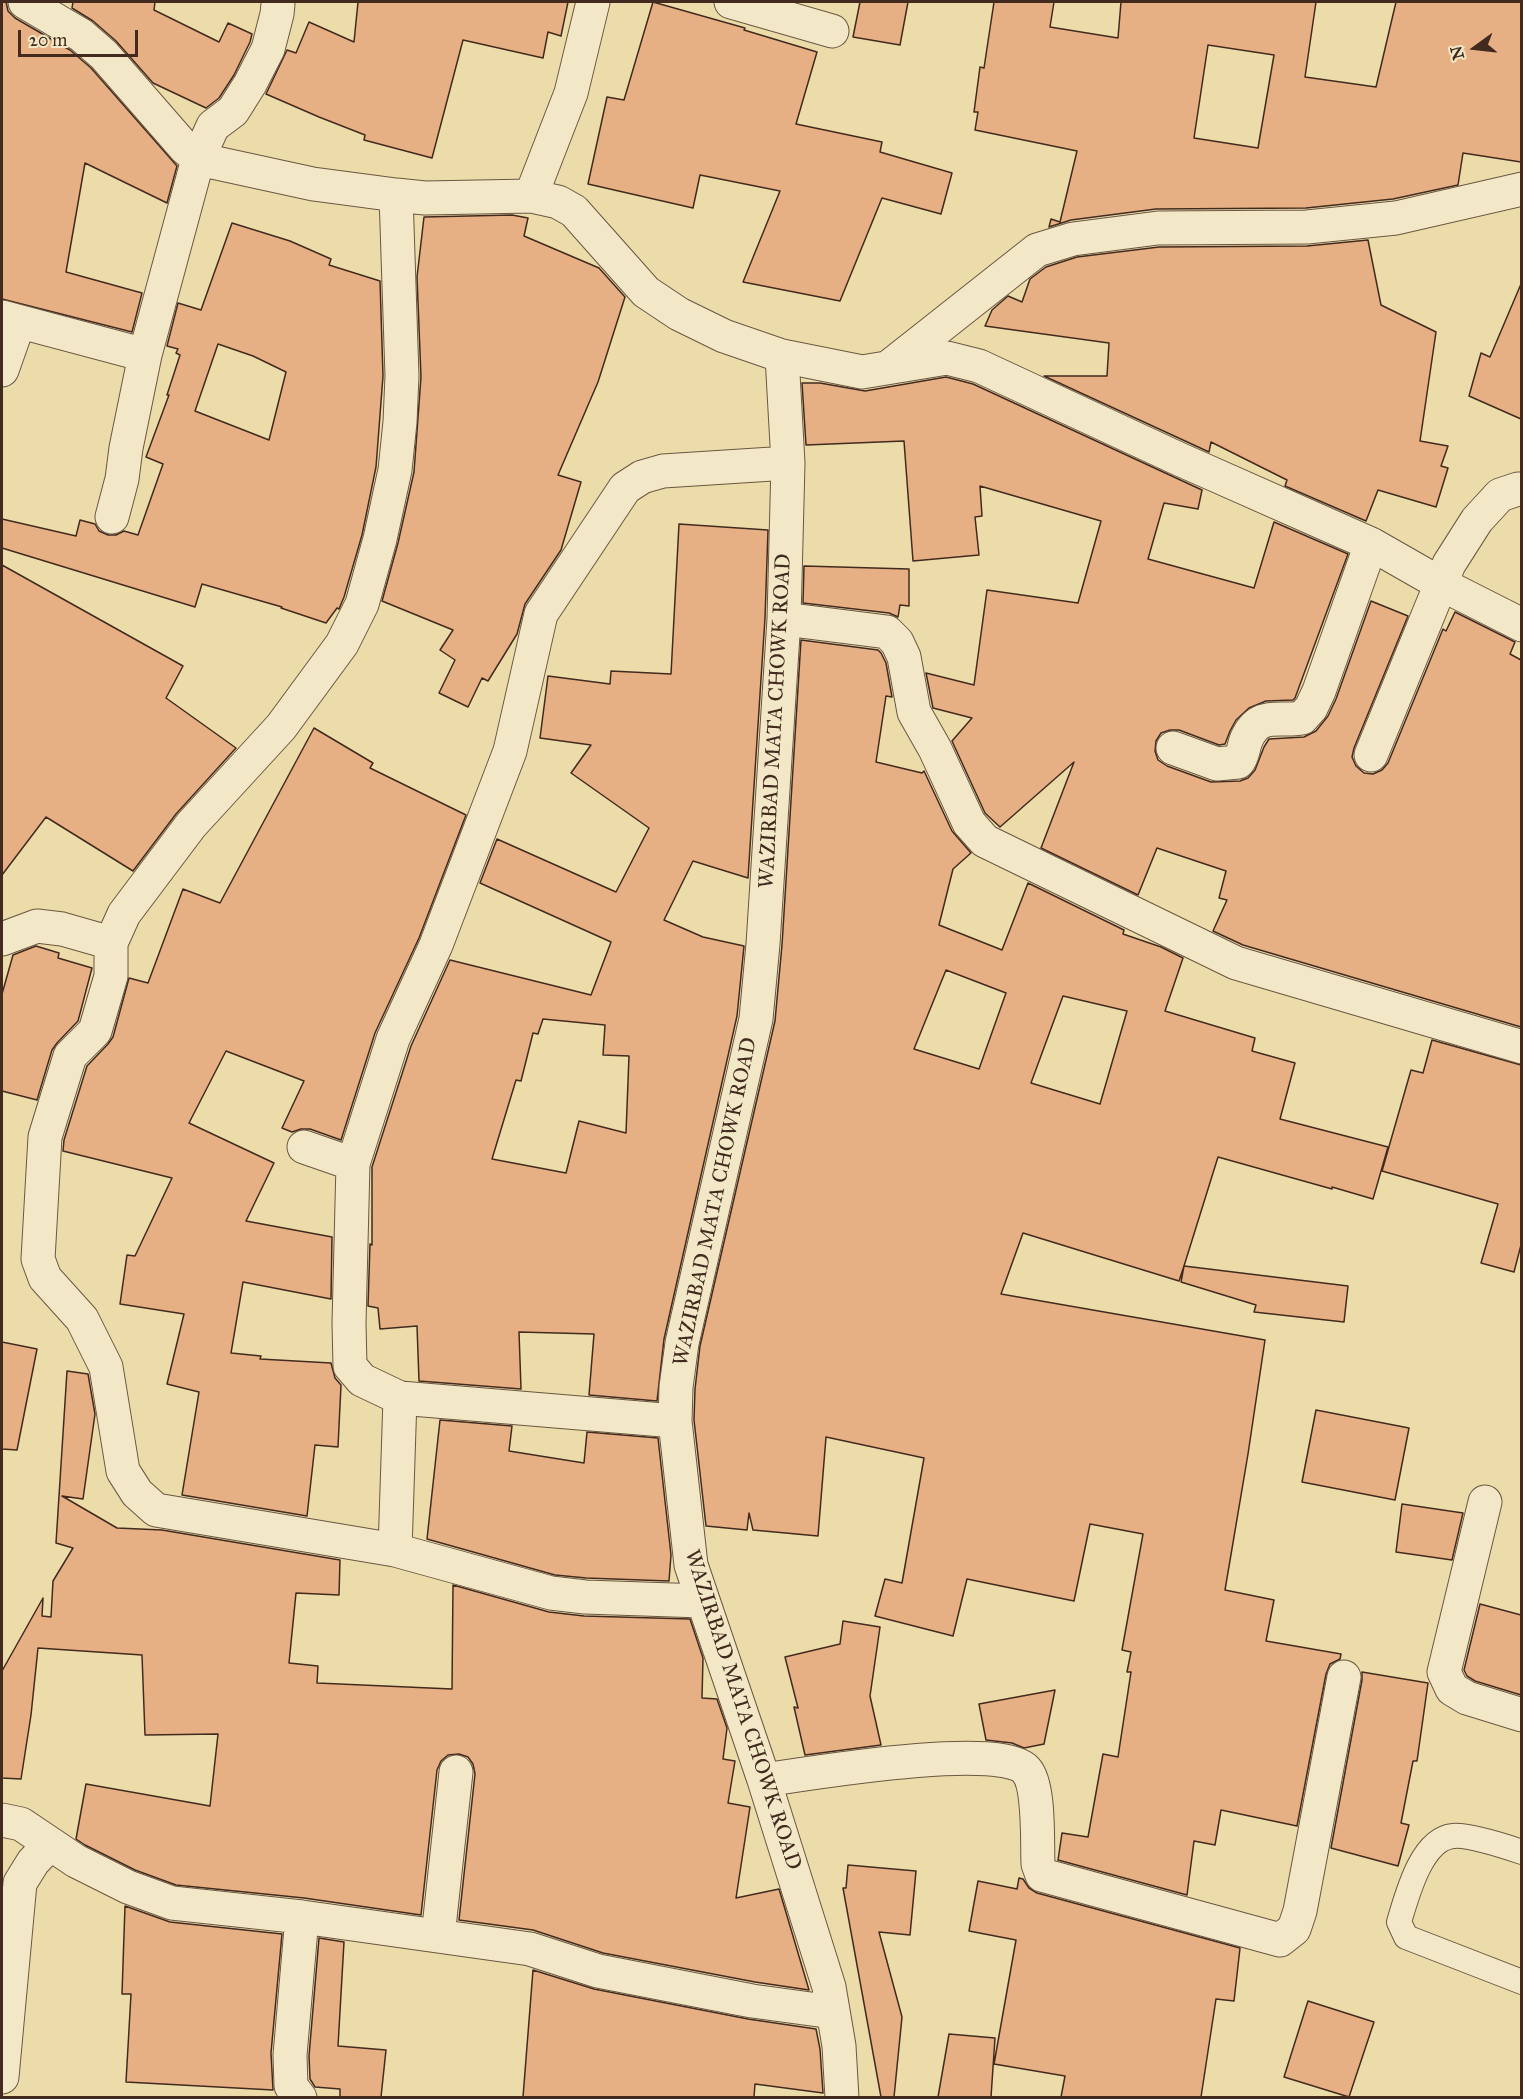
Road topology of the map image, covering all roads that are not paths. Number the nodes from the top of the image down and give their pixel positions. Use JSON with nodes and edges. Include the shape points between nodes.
{"nodes":[{"id":1,"x":25,"y":2,"type":"edge"},
{"id":2,"x":593,"y":2,"type":"edge"},
{"id":3,"x":731,"y":2,"type":"edge"},
{"id":4,"x":278,"y":4,"type":"dead end"},
{"id":5,"x":832,"y":31,"type":"dead end"},
{"id":6,"x":198,"y":159,"type":"junction"},
{"id":7,"x":1521,"y":189,"type":"edge"},
{"id":8,"x":396,"y":195,"type":"junction"},
{"id":9,"x":531,"y":196,"type":"junction"},
{"id":10,"x":10,"y":320,"type":"edge"},
{"id":11,"x":145,"y":355,"type":"junction"},
{"id":12,"x":782,"y":356,"type":"junction"},
{"id":13,"x":886,"y":369,"type":"junction"},
{"id":14,"x":2,"y":370,"type":"edge"},
{"id":15,"x":788,"y":463,"type":"junction"},
{"id":16,"x":1521,"y":489,"type":"edge"},
{"id":17,"x":112,"y":517,"type":"dead end"},
{"id":18,"x":1371,"y":543,"type":"junction"},
{"id":19,"x":1441,"y":584,"type":"junction"},
{"id":20,"x":784,"y":619,"type":"junction"},
{"id":21,"x":1521,"y":626,"type":"edge"},
{"id":22,"x":1173,"y":748,"type":"dead end"},
{"id":23,"x":1371,"y":755,"type":"dead end"},
{"id":24,"x":2,"y":939,"type":"edge"},
{"id":25,"x":111,"y":943,"type":"junction"},
{"id":26,"x":1521,"y":1047,"type":"edge"},
{"id":27,"x":304,"y":1147,"type":"dead end"},
{"id":28,"x":353,"y":1164,"type":"junction"},
{"id":29,"x":400,"y":1398,"type":"junction"},
{"id":30,"x":675,"y":1421,"type":"junction"},
{"id":31,"x":1485,"y":1502,"type":"dead end"},
{"id":32,"x":395,"y":1550,"type":"junction"},
{"id":33,"x":702,"y":1601,"type":"junction"},
{"id":34,"x":1344,"y":1677,"type":"dead end"},
{"id":35,"x":1521,"y":1714,"type":"edge"},
{"id":36,"x":456,"y":1772,"type":"dead end"},
{"id":37,"x":764,"y":1780,"type":"junction"},
{"id":38,"x":2,"y":1820,"type":"edge"},
{"id":39,"x":50,"y":1844,"type":"junction"},
{"id":40,"x":1521,"y":1852,"type":"edge"},
{"id":41,"x":302,"y":1917,"type":"junction"},
{"id":42,"x":438,"y":1936,"type":"junction"},
{"id":43,"x":1521,"y":1982,"type":"edge"},
{"id":44,"x":833,"y":2012,"type":"junction"},
{"id":45,"x":2,"y":2077,"type":"edge"},
{"id":46,"x":300,"y":2097,"type":"edge"},
{"id":47,"x":842,"y":2097,"type":"edge"}],
"edges":[{"from":1,"to":6,"type":"street","via":[[81,35],[104,55]]},
{"from":2,"to":9,"type":"street","via":[[572,93]]},
{"from":3,"to":5,"type":"street"},
{"from":4,"to":6,"type":"street","via":[[268,49],[250,84],[233,111],[213,126]]},
{"from":6,"to":8,"type":"street","via":[[314,184]]},
{"from":6,"to":11,"type":"street"},
{"from":7,"to":13,"type":"street","via":[[1396,218],[1307,227],[1158,228],[1073,239],[1037,250]]},
{"from":8,"to":9,"type":"street"},
{"from":8,"to":25,"type":"street","via":[[400,422],[395,470],[362,604],[322,673],[281,727],[191,825],[124,914]]},
{"from":9,"to":12,"type":"street","via":[[558,202],[574,211],[646,292],[679,314],[724,336]]},
{"from":10,"to":11,"type":"street"},
{"from":10,"to":14,"type":"street"},
{"from":11,"to":17,"type":"street"},
{"from":12,"to":13,"type":"street","via":[[862,372]]},
{"from":12,"to":15,"type":"street","name":"WAZIRBAD MATA CHOWK ROAD"},
{"from":13,"to":18,"type":"street","via":[[947,358],[979,366]]},
{"from":15,"to":20,"type":"street","name":"WAZIRBAD MATA CHOWK ROAD"},
{"from":15,"to":28,"type":"street","via":[[663,471],[642,477],[625,488],[541,614],[510,751],[436,945],[393,1039]]},
{"from":16,"to":19,"type":"street","via":[[1500,495],[1477,520]]},
{"from":18,"to":19,"type":"street"},
{"from":18,"to":22,"type":"street","via":[[1319,691],[1302,718],[1273,718],[1257,723],[1238,762],[1217,764]]},
{"from":19,"to":21,"type":"street"},
{"from":19,"to":23,"type":"street"},
{"from":20,"to":26,"type":"street","via":[[887,632],[897,642],[904,657],[914,712],[969,823],[985,841],[1236,963]]},
{"from":20,"to":30,"type":"street","name":"WAZIRBAD MATA CHOWK ROAD","via":[[756,1019],[682,1343]]},
{"from":24,"to":25,"type":"street","via":[[37,926]]},
{"from":25,"to":32,"type":"street","via":[[111,976],[95,1032],[70,1056],[45,1137],[38,1259],[45,1278],[82,1319],[106,1367],[123,1471],[156,1510]]},
{"from":27,"to":28,"type":"street"},
{"from":28,"to":29,"type":"street","via":[[350,1366],[362,1380]]},
{"from":29,"to":30,"type":"street"},
{"from":29,"to":32,"type":"street"},
{"from":30,"to":33,"type":"street","name":"WAZIRBAD MATA CHOWK ROAD","via":[[691,1565]]},
{"from":31,"to":35,"type":"street","via":[[1444,1672],[1452,1689],[1467,1698]]},
{"from":32,"to":33,"type":"street","via":[[551,1593],[585,1598]]},
{"from":33,"to":37,"type":"street","name":"WAZIRBAD MATA CHOWK ROAD"},
{"from":34,"to":37,"type":"street","via":[[1300,1911],[1294,1929],[1280,1940],[1042,1875],[1038,1864],[1034,1784],[1025,1769],[1008,1761],[899,1761]]},
{"from":36,"to":42,"type":"street"},
{"from":37,"to":44,"type":"street","name":"WAZIRBAD MATA CHOWK ROAD","via":[[830,1987]]},
{"from":38,"to":39,"type":"street","via":[[21,1824]]},
{"from":39,"to":41,"type":"street","via":[[128,1887],[172,1903]]},
{"from":39,"to":45,"type":"street","via":[[20,1883]]},
{"from":40,"to":43,"type":"lane","via":[[1453,1835],[1430,1846],[1408,1890],[1399,1922],[1406,1936]]},
{"from":41,"to":42,"type":"street"},
{"from":41,"to":46,"type":"street","via":[[290,2055],[291,2086]]},
{"from":42,"to":44,"type":"street","via":[[530,1949],[598,1971],[752,2001]]},
{"from":44,"to":47,"type":"street","name":"WAZIRBAD MATA CHOWK ROAD"}]}
